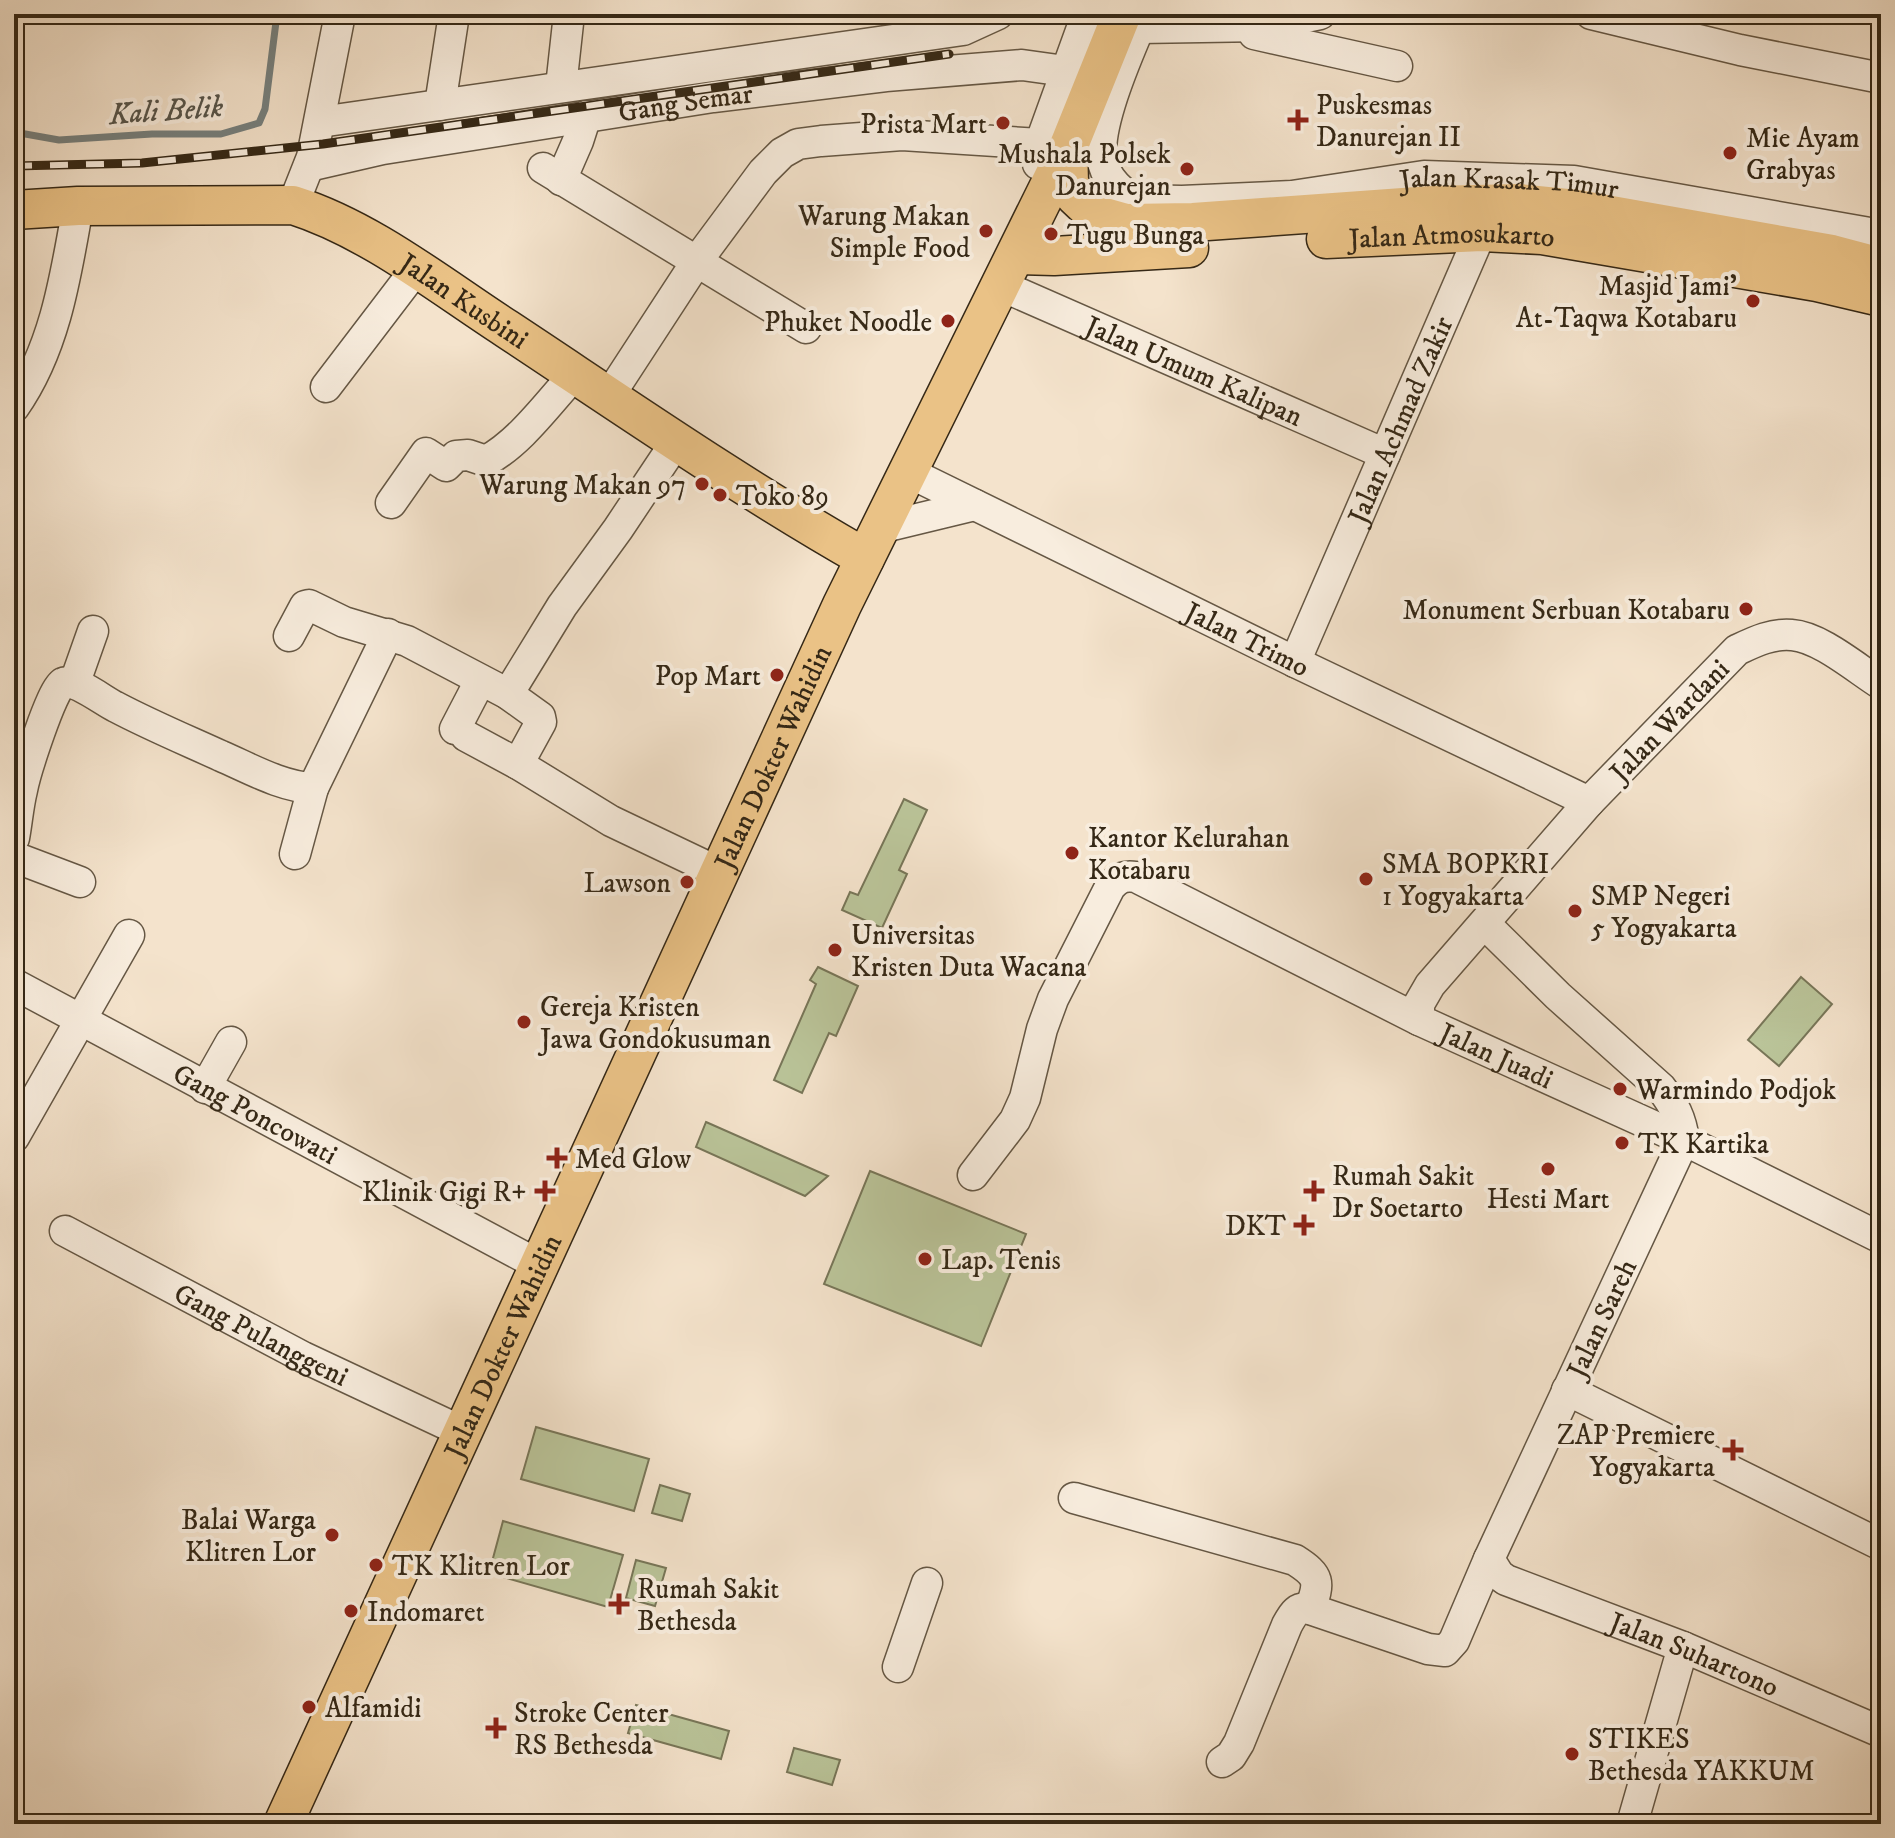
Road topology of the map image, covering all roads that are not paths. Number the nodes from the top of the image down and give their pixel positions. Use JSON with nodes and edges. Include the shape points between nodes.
{"nodes":[{"id":1,"x":340,"y":14,"type":"edge"},
{"id":2,"x":454,"y":14,"type":"edge"},
{"id":3,"x":569,"y":14,"type":"edge"},
{"id":4,"x":998,"y":14,"type":"edge"},
{"id":5,"x":1320,"y":14,"type":"edge"},
{"id":6,"x":1591,"y":14,"type":"edge"},
{"id":7,"x":1108,"y":17,"type":"edge"},
{"id":8,"x":1221,"y":27,"type":"junction"},
{"id":9,"x":1397,"y":66,"type":"dead end"},
{"id":10,"x":1065,"y":71,"type":"junction"},
{"id":11,"x":1881,"y":78,"type":"edge"},
{"id":12,"x":561,"y":87,"type":"junction"},
{"id":13,"x":440,"y":105,"type":"junction"},
{"id":14,"x":586,"y":116,"type":"junction"},
{"id":15,"x":320,"y":122,"type":"junction"},
{"id":16,"x":1054,"y":146,"type":"junction"},
{"id":17,"x":309,"y":166,"type":"junction"},
{"id":18,"x":1133,"y":200,"type":"junction"},
{"id":19,"x":1493,"y":204,"type":"junction"},
{"id":20,"x":293,"y":205,"type":"junction"},
{"id":21,"x":78,"y":206,"type":"junction"},
{"id":22,"x":14,"y":210,"type":"edge"},
{"id":23,"x":1193,"y":222,"type":"junction"},
{"id":24,"x":1017,"y":254,"type":"junction"},
{"id":25,"x":697,"y":261,"type":"junction"},
{"id":26,"x":1871,"y":264,"type":"edge"},
{"id":27,"x":416,"y":269,"type":"junction"},
{"id":28,"x":806,"y":328,"type":"dead end"},
{"id":29,"x":575,"y":374,"type":"junction"},
{"id":30,"x":326,"y":387,"type":"dead end"},
{"id":31,"x":609,"y":396,"type":"junction"},
{"id":32,"x":14,"y":407,"type":"edge"},
{"id":33,"x":676,"y":442,"type":"junction"},
{"id":34,"x":1385,"y":454,"type":"junction"},
{"id":35,"x":908,"y":472,"type":"junction"},
{"id":36,"x":391,"y":503,"type":"dead end"},
{"id":37,"x":975,"y":505,"type":"junction"},
{"id":38,"x":872,"y":543,"type":"junction"},
{"id":39,"x":93,"y":631,"type":"dead end"},
{"id":40,"x":388,"y":634,"type":"junction"},
{"id":41,"x":289,"y":636,"type":"dead end"},
{"id":42,"x":1295,"y":662,"type":"junction"},
{"id":43,"x":480,"y":681,"type":"junction"},
{"id":44,"x":75,"y":682,"type":"junction"},
{"id":45,"x":1881,"y":684,"type":"edge"},
{"id":46,"x":508,"y":694,"type":"junction"},
{"id":47,"x":518,"y":764,"type":"junction"},
{"id":48,"x":313,"y":788,"type":"junction"},
{"id":49,"x":1589,"y":802,"type":"junction"},
{"id":50,"x":14,"y":838,"type":"edge"},
{"id":51,"x":295,"y":854,"type":"dead end"},
{"id":52,"x":14,"y":857,"type":"edge"},
{"id":53,"x":718,"y":872,"type":"junction"},
{"id":54,"x":80,"y":882,"type":"dead end"},
{"id":55,"x":1485,"y":924,"type":"junction"},
{"id":56,"x":129,"y":935,"type":"dead end"},
{"id":57,"x":14,"y":984,"type":"edge"},
{"id":58,"x":1419,"y":1020,"type":"junction"},
{"id":59,"x":82,"y":1022,"type":"junction"},
{"id":60,"x":231,"y":1042,"type":"dead end"},
{"id":61,"x":205,"y":1088,"type":"junction"},
{"id":62,"x":14,"y":1137,"type":"edge"},
{"id":63,"x":1684,"y":1140,"type":"junction"},
{"id":64,"x":973,"y":1175,"type":"dead end"},
{"id":65,"x":65,"y":1231,"type":"dead end"},
{"id":66,"x":1881,"y":1238,"type":"edge"},
{"id":67,"x":539,"y":1265,"type":"junction"},
{"id":68,"x":1567,"y":1390,"type":"junction"},
{"id":69,"x":463,"y":1432,"type":"junction"},
{"id":70,"x":1074,"y":1498,"type":"dead end"},
{"id":71,"x":1881,"y":1545,"type":"edge"},
{"id":72,"x":1498,"y":1569,"type":"junction"},
{"id":73,"x":927,"y":1583,"type":"dead end"},
{"id":74,"x":1310,"y":1609,"type":"junction"},
{"id":75,"x":1683,"y":1647,"type":"junction"},
{"id":76,"x":898,"y":1667,"type":"dead end"},
{"id":77,"x":1881,"y":1732,"type":"edge"},
{"id":78,"x":1222,"y":1762,"type":"dead end"},
{"id":79,"x":283,"y":1824,"type":"edge"},
{"id":80,"x":1632,"y":1824,"type":"edge"}],
"edges":[{"from":1,"to":15,"type":"street"},
{"from":2,"to":13,"type":"street"},
{"from":3,"to":12,"type":"street"},
{"from":4,"to":12,"type":"street","via":[[963,30]]},
{"from":5,"to":8,"type":"street","via":[[1264,26]]},
{"from":6,"to":11,"type":"street"},
{"from":7,"to":8,"type":"street"},
{"from":7,"to":10,"type":"street"},
{"from":7,"to":16,"type":"main road","name":"Jalan Dokter Wahidin"},
{"from":7,"to":18,"type":"street","via":[[1110,106],[1101,154],[1109,177]]},
{"from":8,"to":9,"type":"street"},
{"from":10,"to":14,"type":"street","name":"Gang Semar","via":[[1022,65],[886,76]]},
{"from":10,"to":16,"type":"street"},
{"from":12,"to":13,"type":"street"},
{"from":13,"to":15,"type":"street"},
{"from":14,"to":17,"type":"street","name":"Gang Semar"},
{"from":14,"to":25,"type":"street","via":[[578,141],[552,174]]},
{"from":15,"to":17,"type":"street"},
{"from":16,"to":23,"type":"main road","name":"Jalan Atmosukarto","via":[[1075,196],[1094,214],[1126,223]]},
{"from":16,"to":24,"type":"main road","name":"Jalan Dokter Wahidin"},
{"from":16,"to":25,"type":"street","via":[[902,135],[798,144],[763,172]]},
{"from":17,"to":20,"type":"street"},
{"from":18,"to":19,"type":"street","name":"Jalan Krasak Timur","via":[[1292,196],[1424,176]]},
{"from":18,"to":23,"type":"street","name":"Jalan Atmosukarto"},
{"from":19,"to":23,"type":"main road","name":"Jalan Atmosukarto"},
{"from":19,"to":24,"type":"main road","name":"Jalan Atmosukarto","via":[[1414,234]]},
{"from":19,"to":26,"type":"main road","name":"Jalan Atmosukarto","via":[[1573,239]]},
{"from":19,"to":26,"type":"street","name":"Jalan Krasak Timur","via":[[1574,181],[1619,187]]},
{"from":19,"to":34,"type":"street","name":"Jalan Achmad Zakir"},
{"from":20,"to":21,"type":"main road","name":"Jalan Kusbini"},
{"from":20,"to":27,"type":"main road","name":"Jalan Kusbini","via":[[325,215]]},
{"from":21,"to":22,"type":"main road","name":"Jalan Kusbini"},
{"from":21,"to":32,"type":"street","via":[[44,352]]},
{"from":24,"to":34,"type":"street","name":"Jalan Umum Kalipan"},
{"from":24,"to":35,"type":"main road","name":"Jalan Dokter Wahidin"},
{"from":25,"to":28,"type":"street"},
{"from":25,"to":31,"type":"street"},
{"from":27,"to":29,"type":"main road","name":"Jalan Kusbini"},
{"from":27,"to":30,"type":"street"},
{"from":29,"to":31,"type":"main road","name":"Jalan Kusbini"},
{"from":29,"to":36,"type":"street","via":[[496,455],[486,461],[456,456],[446,466],[426,453]]},
{"from":31,"to":33,"type":"main road","name":"Jalan Kusbini"},
{"from":33,"to":38,"type":"main road","name":"Jalan Kusbini","via":[[789,514]]},
{"from":33,"to":46,"type":"street"},
{"from":34,"to":42,"type":"street","name":"Jalan Achmad Zakir"},
{"from":35,"to":37,"type":"street","name":"Jalan Trimo"},
{"from":35,"to":38,"type":"main road","name":"Jalan Dokter Wahidin"},
{"from":37,"to":38,"type":"street"},
{"from":37,"to":42,"type":"street","name":"Jalan Trimo"},
{"from":38,"to":53,"type":"main road","name":"Jalan Dokter Wahidin"},
{"from":39,"to":44,"type":"street"},
{"from":40,"to":41,"type":"street","via":[[309,605]]},
{"from":40,"to":43,"type":"street"},
{"from":40,"to":48,"type":"street"},
{"from":42,"to":49,"type":"street","name":"Jalan Trimo"},
{"from":43,"to":46,"type":"street"},
{"from":43,"to":47,"type":"street","via":[[461,733]]},
{"from":44,"to":48,"type":"street","via":[[137,718],[249,768]]},
{"from":44,"to":50,"type":"street","via":[[59,685],[51,700],[22,788]]},
{"from":45,"to":49,"type":"street","name":"Jalan Wardani","via":[[1809,639],[1784,635],[1759,640],[1737,650]]},
{"from":46,"to":47,"type":"street","via":[[541,722]]},
{"from":47,"to":53,"type":"street","via":[[611,821]]},
{"from":48,"to":51,"type":"street"},
{"from":49,"to":55,"type":"street","name":"Jalan Juadi"},
{"from":52,"to":54,"type":"street"},
{"from":53,"to":67,"type":"main road","name":"Jalan Dokter Wahidin"},
{"from":55,"to":58,"type":"street","name":"Jalan Juadi","via":[[1430,985],[1419,1004]]},
{"from":55,"to":63,"type":"street","via":[[1661,1088],[1678,1114]]},
{"from":56,"to":59,"type":"street"},
{"from":57,"to":59,"type":"street","name":"Gang Poncowati"},
{"from":58,"to":63,"type":"street","name":"Jalan Juadi"},
{"from":58,"to":64,"type":"street","via":[[1126,875],[1110,887],[1053,999],[1015,1120]]},
{"from":59,"to":61,"type":"street","name":"Gang Poncowati"},
{"from":59,"to":62,"type":"street"},
{"from":60,"to":61,"type":"street"},
{"from":61,"to":67,"type":"street","name":"Gang Poncowati"},
{"from":63,"to":66,"type":"street","name":"Jalan Juadi"},
{"from":63,"to":68,"type":"street","name":"Jalan Sareh"},
{"from":65,"to":69,"type":"street","name":"Gang Pulanggeni","via":[[303,1357]]},
{"from":67,"to":69,"type":"main road","name":"Jalan Dokter Wahidin"},
{"from":68,"to":71,"type":"street"},
{"from":68,"to":72,"type":"street","name":"Jalan Sareh"},
{"from":69,"to":79,"type":"main road","name":"Jalan Dokter Wahidin"},
{"from":70,"to":74,"type":"street","via":[[1295,1560],[1317,1581]]},
{"from":72,"to":74,"type":"street","name":"Jalan Sareh","via":[[1445,1651]]},
{"from":72,"to":75,"type":"street","name":"Jalan Suhartono"},
{"from":73,"to":76,"type":"street"},
{"from":74,"to":78,"type":"street","via":[[1297,1609],[1287,1625],[1239,1743]]},
{"from":75,"to":77,"type":"street","name":"Jalan Suhartono"},
{"from":75,"to":80,"type":"street"}]}
